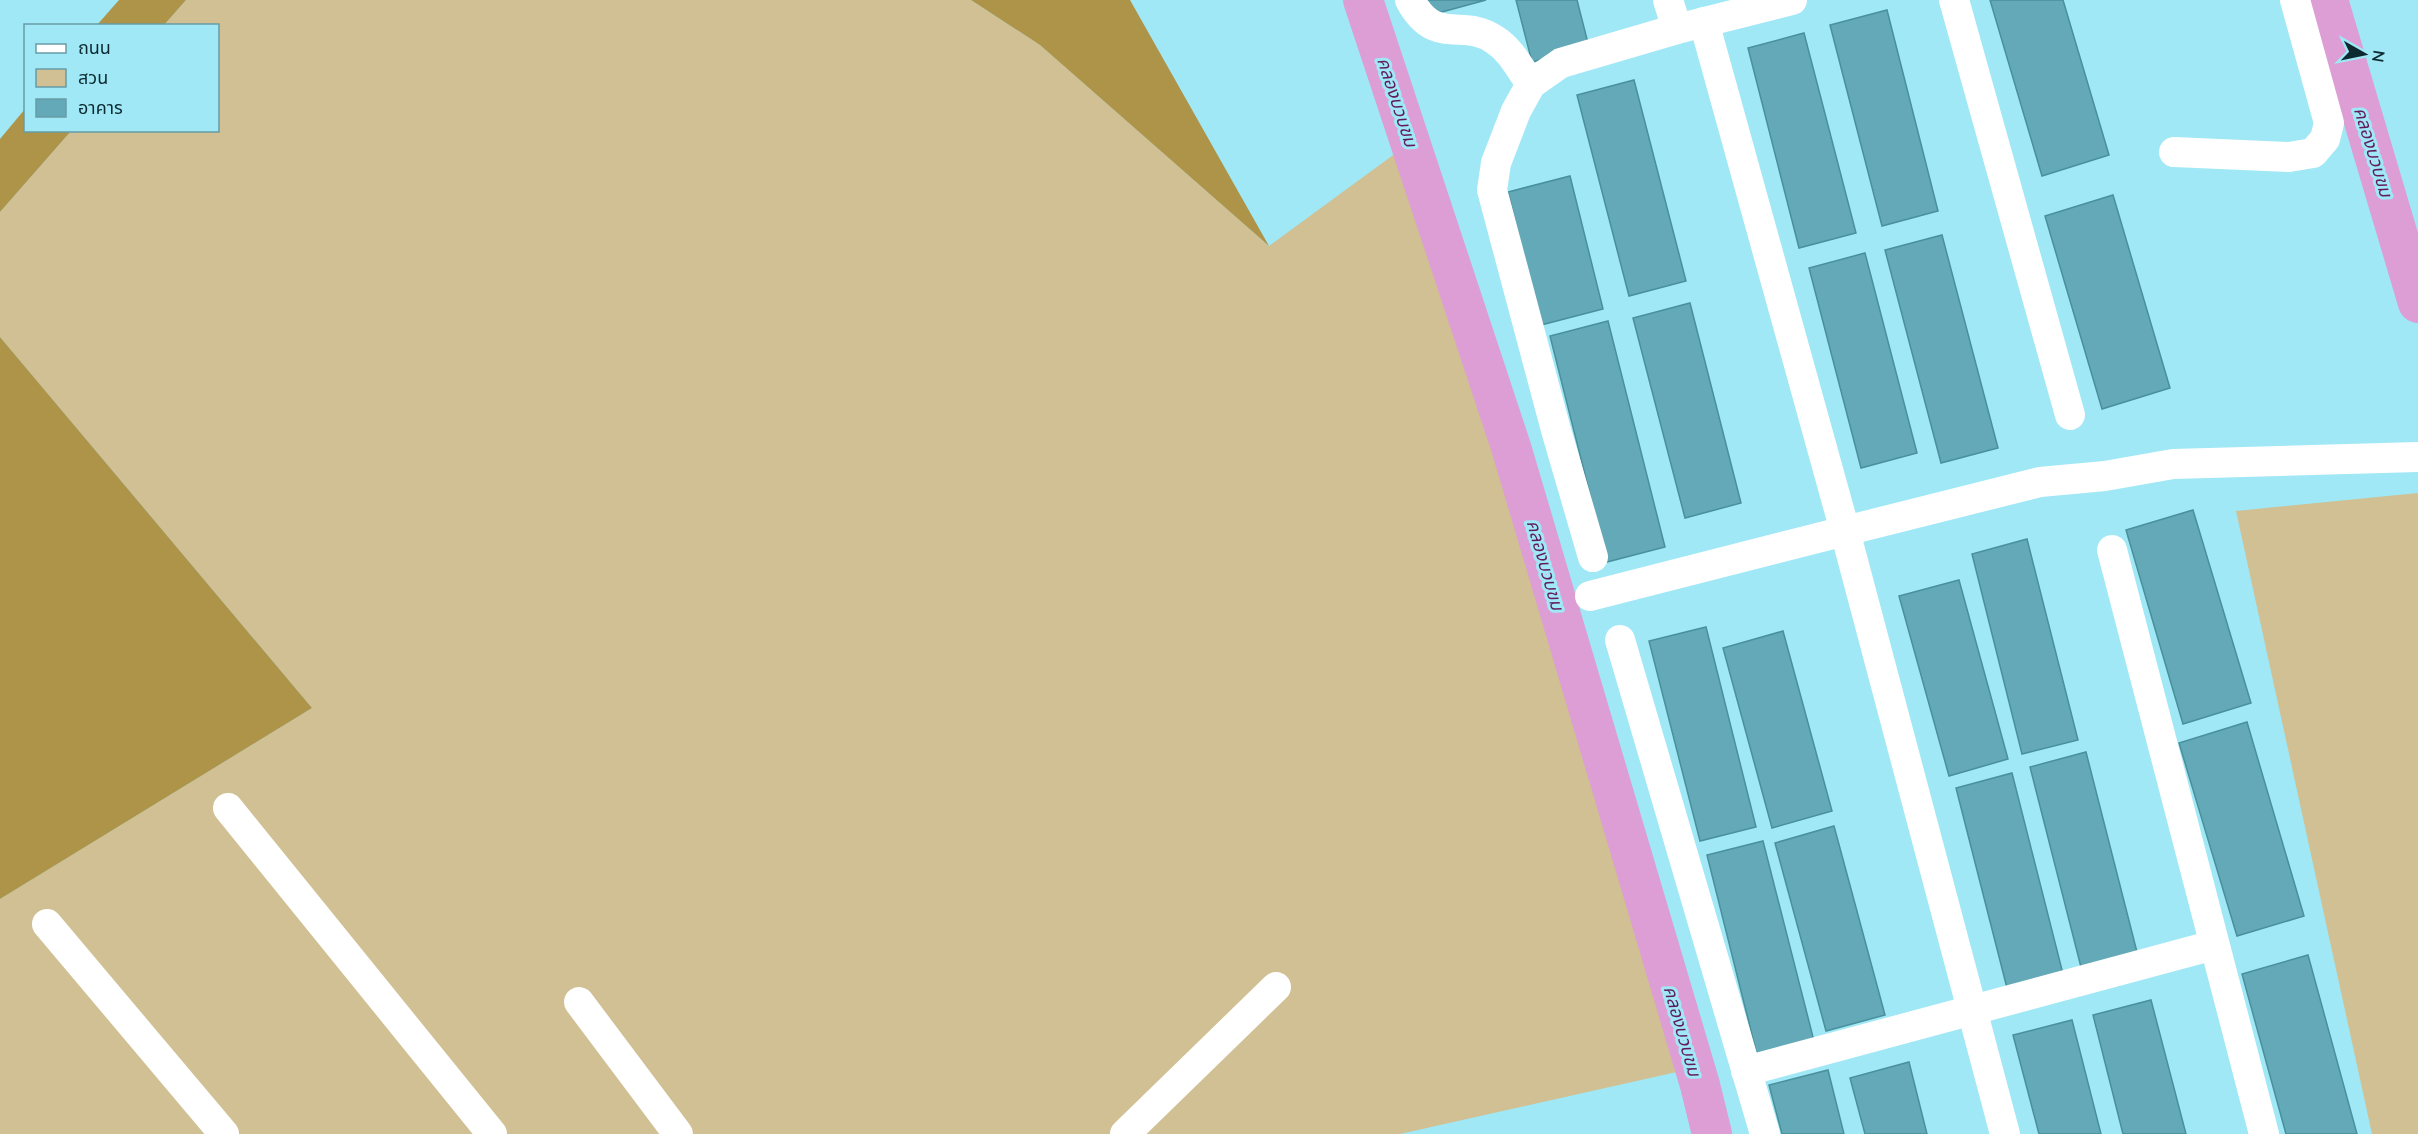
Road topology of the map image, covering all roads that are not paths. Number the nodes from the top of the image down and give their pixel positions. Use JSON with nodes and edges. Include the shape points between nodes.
{"nodes":[{"id":1,"x":1410,"y":0,"type":"edge"},
{"id":2,"x":1668,"y":0,"type":"edge"},
{"id":3,"x":1792,"y":0,"type":"edge"},
{"id":4,"x":1954,"y":0,"type":"edge"},
{"id":5,"x":2295,"y":0,"type":"edge"},
{"id":6,"x":1709,"y":17,"type":"edge"},
{"id":7,"x":1531,"y":84,"type":"junction"},
{"id":8,"x":2174,"y":152,"type":"dead end"},
{"id":9,"x":2070,"y":415,"type":"dead end"},
{"id":10,"x":2418,"y":456,"type":"edge"},
{"id":11,"x":1845,"y":531,"type":"junction"},
{"id":12,"x":2112,"y":550,"type":"dead end"},
{"id":13,"x":1593,"y":557,"type":"dead end"},
{"id":14,"x":1590,"y":596,"type":"dead end"},
{"id":15,"x":1620,"y":640,"type":"dead end"},
{"id":16,"x":228,"y":808,"type":"dead end"},
{"id":17,"x":47,"y":924,"type":"dead end"},
{"id":18,"x":2214,"y":945,"type":"junction"},
{"id":19,"x":1276,"y":987,"type":"dead end"},
{"id":20,"x":579,"y":1002,"type":"dead end"},
{"id":21,"x":1974,"y":1011,"type":"junction"},
{"id":22,"x":1746,"y":1071,"type":"junction"},
{"id":23,"x":224,"y":1134,"type":"edge"},
{"id":24,"x":492,"y":1134,"type":"edge"},
{"id":25,"x":678,"y":1134,"type":"edge"},
{"id":26,"x":1125,"y":1134,"type":"edge"},
{"id":27,"x":1765,"y":1134,"type":"edge"},
{"id":28,"x":2005,"y":1134,"type":"edge"},
{"id":29,"x":2264,"y":1134,"type":"edge"}],
"edges":[{"from":1,"to":7,"type":"street","via":[[1418,15],[1430,25],[1493,38],[1506,49]]},
{"from":2,"to":6,"type":"street"},
{"from":3,"to":6,"type":"street"},
{"from":4,"to":9,"type":"street"},
{"from":5,"to":8,"type":"street","via":[[2329,123],[2325,139],[2313,153],[2289,157]]},
{"from":6,"to":7,"type":"street","via":[[1561,63]]},
{"from":6,"to":11,"type":"street"},
{"from":7,"to":13,"type":"street","via":[[1500,153],[1492,190]]},
{"from":10,"to":11,"type":"street","via":[[2173,464],[2040,482]]},
{"from":11,"to":14,"type":"street"},
{"from":11,"to":21,"type":"street"},
{"from":12,"to":18,"type":"street"},
{"from":15,"to":22,"type":"street"},
{"from":16,"to":24,"type":"street"},
{"from":17,"to":23,"type":"street"},
{"from":18,"to":21,"type":"street"},
{"from":18,"to":29,"type":"street"},
{"from":19,"to":26,"type":"street"},
{"from":20,"to":25,"type":"street"},
{"from":21,"to":22,"type":"street"},
{"from":21,"to":28,"type":"street"},
{"from":22,"to":27,"type":"street"}]}
